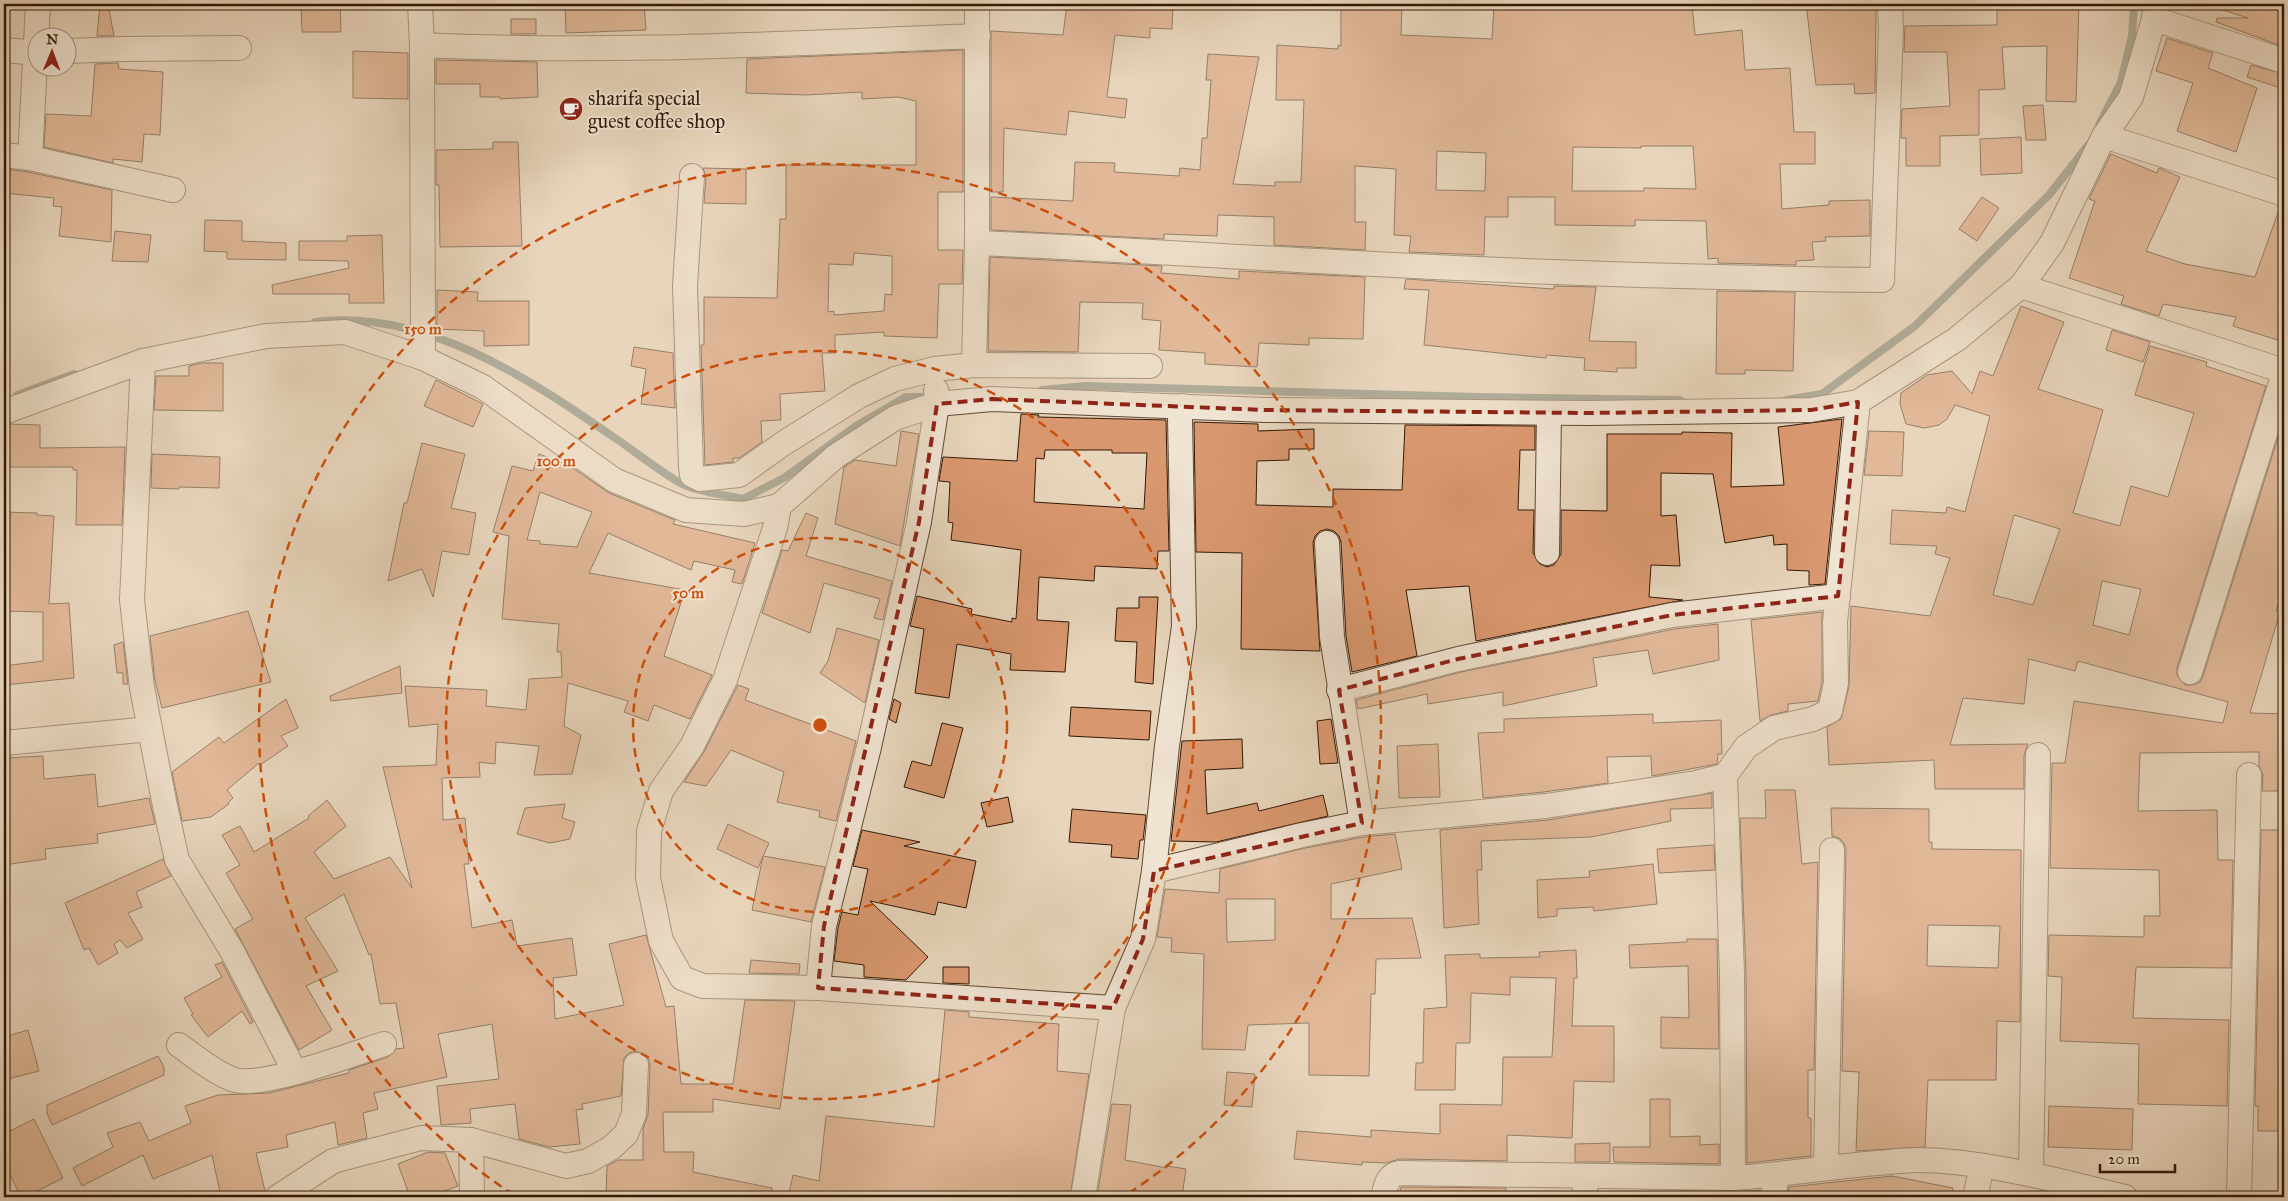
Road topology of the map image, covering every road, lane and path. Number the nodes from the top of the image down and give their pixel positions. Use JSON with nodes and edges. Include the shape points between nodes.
{"nodes":[{"id":1,"x":38,"y":4,"type":"edge"},
{"id":2,"x":420,"y":4,"type":"edge"},
{"id":3,"x":977,"y":4,"type":"edge"},
{"id":4,"x":1890,"y":4,"type":"edge"},
{"id":5,"x":2155,"y":11,"type":"edge"},
{"id":6,"x":38,"y":28,"type":"edge"},
{"id":7,"x":978,"y":36,"type":"junction"},
{"id":8,"x":422,"y":45,"type":"junction"},
{"id":9,"x":239,"y":48,"type":"dead end"},
{"id":10,"x":4,"y":50,"type":"edge"},
{"id":11,"x":78,"y":51,"type":"edge"},
{"id":12,"x":28,"y":52,"type":"edge"},
{"id":13,"x":2284,"y":61,"type":"edge"},
{"id":14,"x":35,"y":78,"type":"edge"},
{"id":15,"x":2104,"y":136,"type":"junction"},
{"id":16,"x":4,"y":155,"type":"edge"},
{"id":17,"x":30,"y":158,"type":"junction"},
{"id":18,"x":692,"y":176,"type":"dead end"},
{"id":19,"x":172,"y":190,"type":"dead end"},
{"id":20,"x":2284,"y":194,"type":"edge"},
{"id":21,"x":977,"y":243,"type":"junction"},
{"id":22,"x":2021,"y":286,"type":"junction"},
{"id":23,"x":422,"y":358,"type":"junction"},
{"id":24,"x":143,"y":361,"type":"junction"},
{"id":25,"x":974,"y":364,"type":"junction"},
{"id":26,"x":1150,"y":366,"type":"dead end"},
{"id":27,"x":935,"y":369,"type":"junction"},
{"id":28,"x":2284,"y":372,"type":"edge"},
{"id":29,"x":1858,"y":402,"type":"junction"},
{"id":30,"x":937,"y":404,"type":"junction"},
{"id":31,"x":1182,"y":406,"type":"junction"},
{"id":32,"x":4,"y":412,"type":"edge"},
{"id":33,"x":1549,"y":413,"type":"junction"},
{"id":34,"x":779,"y":506,"type":"junction"},
{"id":35,"x":1327,"y":543,"type":"dead end"},
{"id":36,"x":1546,"y":553,"type":"dead end"},
{"id":37,"x":1838,"y":596,"type":"junction"},
{"id":38,"x":2190,"y":672,"type":"dead end"},
{"id":39,"x":1339,"y":690,"type":"junction"},
{"id":40,"x":150,"y":729,"type":"junction"},
{"id":41,"x":4,"y":743,"type":"edge"},
{"id":42,"x":2038,"y":755,"type":"dead end"},
{"id":43,"x":2249,"y":775,"type":"dead end"},
{"id":44,"x":1726,"y":776,"type":"junction"},
{"id":45,"x":1362,"y":823,"type":"junction"},
{"id":46,"x":1832,"y":850,"type":"dead end"},
{"id":47,"x":1154,"y":870,"type":"junction"},
{"id":48,"x":818,"y":988,"type":"junction"},
{"id":49,"x":1113,"y":1008,"type":"junction"},
{"id":50,"x":384,"y":1044,"type":"dead end"},
{"id":51,"x":179,"y":1045,"type":"dead end"},
{"id":52,"x":636,"y":1065,"type":"dead end"},
{"id":53,"x":295,"y":1072,"type":"junction"},
{"id":54,"x":471,"y":1140,"type":"junction"},
{"id":55,"x":1982,"y":1166,"type":"junction"},
{"id":56,"x":1826,"y":1168,"type":"junction"},
{"id":57,"x":2031,"y":1174,"type":"junction"},
{"id":58,"x":1733,"y":1178,"type":"junction"},
{"id":59,"x":1585,"y":1186,"type":"edge"},
{"id":60,"x":1775,"y":1186,"type":"edge"},
{"id":61,"x":278,"y":1197,"type":"edge"},
{"id":62,"x":472,"y":1197,"type":"edge"},
{"id":63,"x":1083,"y":1197,"type":"edge"},
{"id":64,"x":1384,"y":1197,"type":"edge"},
{"id":65,"x":1975,"y":1197,"type":"edge"},
{"id":66,"x":2125,"y":1197,"type":"edge"},
{"id":67,"x":2239,"y":1197,"type":"edge"}],
"edges":[{"from":1,"to":6,"type":"street"},
{"from":2,"to":8,"type":"street"},
{"from":3,"to":7,"type":"street"},
{"from":4,"to":21,"type":"street","via":[[1882,280],[1716,278],[1492,269]]},
{"from":5,"to":13,"type":"street"},
{"from":5,"to":15,"type":"street","via":[[2130,97]]},
{"from":7,"to":8,"type":"street","via":[[711,46],[508,49]]},
{"from":7,"to":21,"type":"street"},
{"from":8,"to":23,"type":"street"},
{"from":9,"to":11,"type":"street"},
{"from":10,"to":12,"type":"street"},
{"from":14,"to":17,"type":"street"},
{"from":15,"to":20,"type":"street"},
{"from":15,"to":22,"type":"street","via":[[2052,244]]},
{"from":16,"to":17,"type":"street"},
{"from":17,"to":19,"type":"street"},
{"from":18,"to":27,"type":"street","via":[[685,286],[692,475],[700,478],[739,475],[859,396],[895,378]]},
{"from":21,"to":25,"type":"street"},
{"from":22,"to":28,"type":"street"},
{"from":22,"to":29,"type":"street","via":[[1957,338]]},
{"from":23,"to":24,"type":"street","via":[[345,332],[266,336]]},
{"from":23,"to":34,"type":"street","via":[[483,387],[614,480],[686,510],[744,514]]},
{"from":24,"to":32,"type":"street"},
{"from":24,"to":40,"type":"street","via":[[132,600]]},
{"from":25,"to":26,"type":"street"},
{"from":25,"to":27,"type":"street"},
{"from":27,"to":30,"type":"street"},
{"from":28,"to":38,"type":"street"},
{"from":29,"to":33,"type":"street","via":[[1811,410]]},
{"from":29,"to":37,"type":"street"},
{"from":30,"to":31,"type":"street","via":[[992,399]]},
{"from":30,"to":34,"type":"street","via":[[895,418],[836,456]]},
{"from":30,"to":48,"type":"street","via":[[920,522],[824,926]]},
{"from":31,"to":33,"type":"street"},
{"from":31,"to":47,"type":"street","via":[[1184,626]]},
{"from":33,"to":36,"type":"street"},
{"from":34,"to":48,"type":"street","via":[[775,528],[725,680],[692,746],[661,791],[649,831],[648,878],[661,941],[682,978],[703,986]]},
{"from":35,"to":39,"type":"street","via":[[1332,636]]},
{"from":37,"to":39,"type":"street","via":[[1672,615],[1458,660]]},
{"from":37,"to":44,"type":"street","via":[[1836,683],[1830,711],[1813,719],[1774,728],[1746,747]]},
{"from":39,"to":45,"type":"street"},
{"from":40,"to":41,"type":"street"},
{"from":40,"to":53,"type":"street","via":[[177,860],[232,951]]},
{"from":42,"to":57,"type":"street"},
{"from":43,"to":67,"type":"street"},
{"from":44,"to":45,"type":"street","via":[[1546,806]]},
{"from":44,"to":58,"type":"street","via":[[1732,974]]},
{"from":45,"to":47,"type":"street"},
{"from":46,"to":56,"type":"street"},
{"from":47,"to":49,"type":"street","via":[[1144,939]]},
{"from":48,"to":49,"type":"street"},
{"from":49,"to":63,"type":"street"},
{"from":50,"to":53,"type":"street"},
{"from":51,"to":53,"type":"street","via":[[235,1080],[262,1080]]},
{"from":52,"to":54,"type":"street","via":[[634,1114],[626,1134],[588,1161],[566,1166]]},
{"from":54,"to":61,"type":"street","via":[[421,1138],[333,1161]]},
{"from":54,"to":62,"type":"street"},
{"from":55,"to":56,"type":"street","via":[[1919,1160]]},
{"from":55,"to":57,"type":"street"},
{"from":55,"to":65,"type":"street"},
{"from":56,"to":60,"type":"street"},
{"from":57,"to":66,"type":"street"},
{"from":58,"to":59,"type":"street"},
{"from":58,"to":60,"type":"street"},
{"from":59,"to":64,"type":"street","via":[[1399,1173],[1388,1179]]}]}
